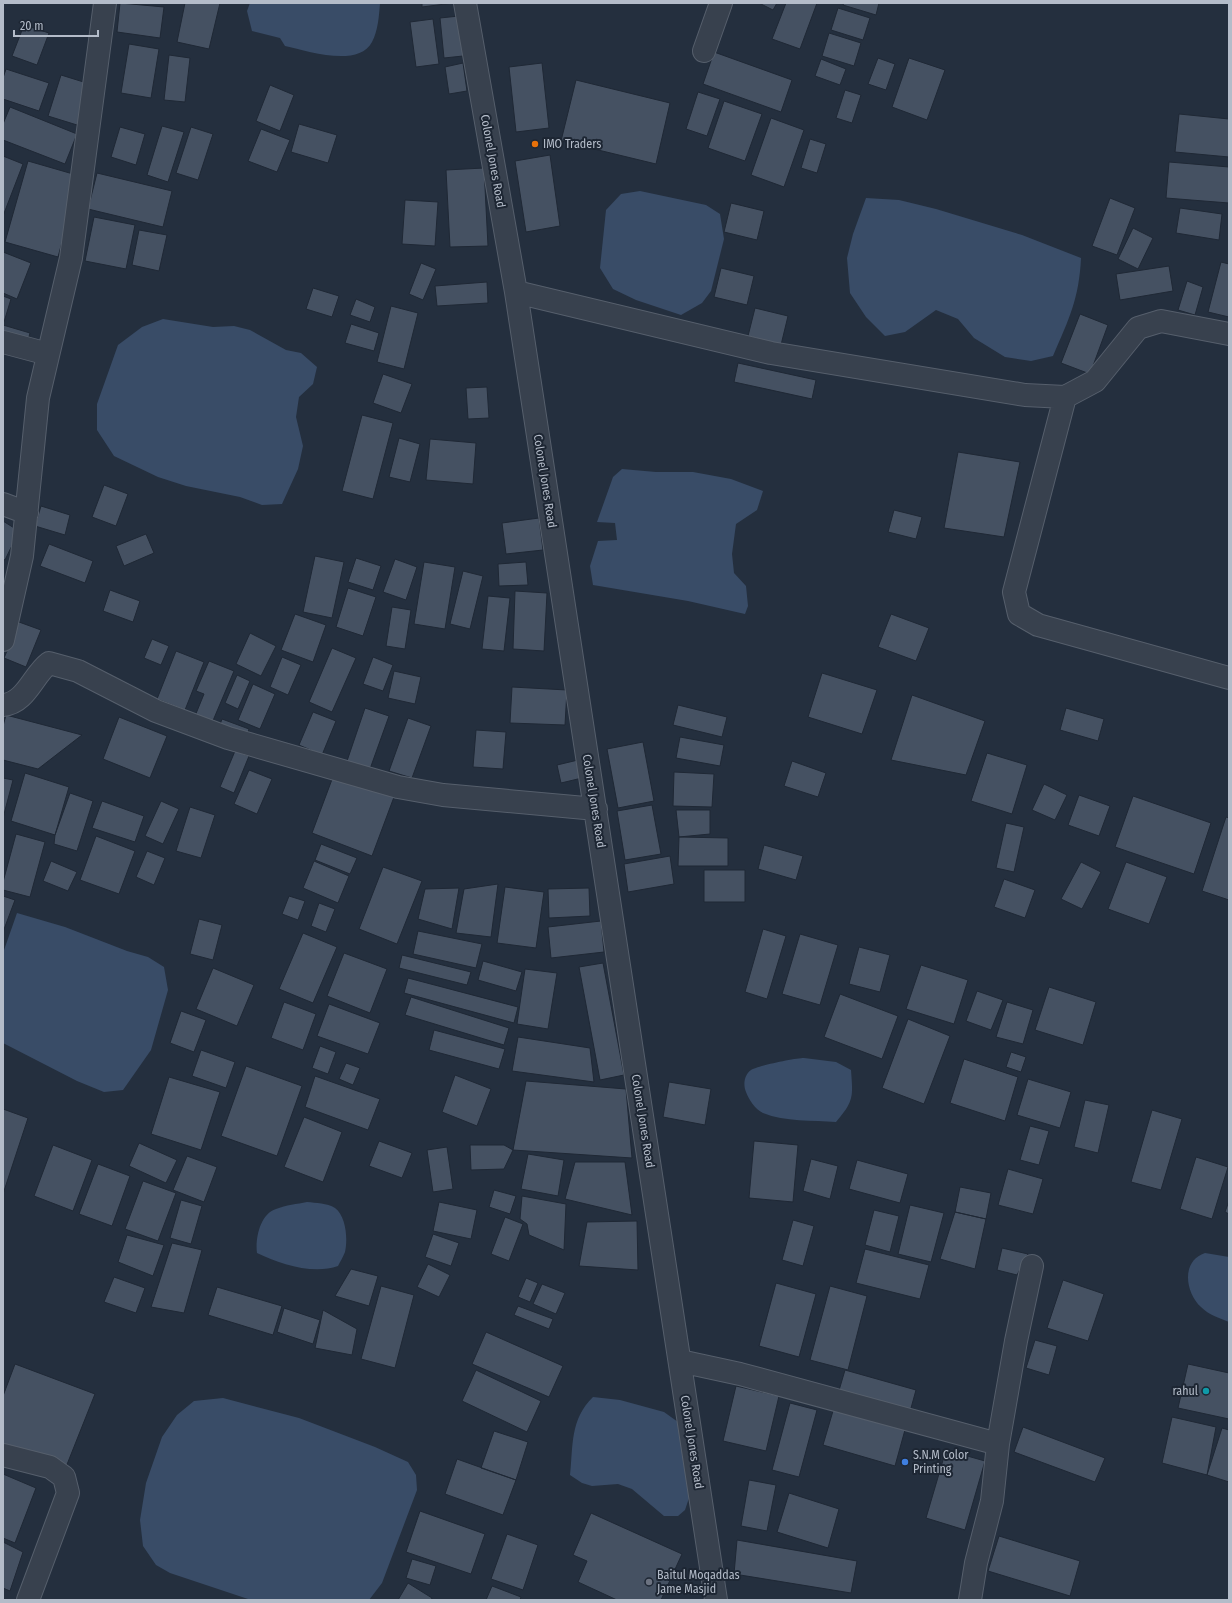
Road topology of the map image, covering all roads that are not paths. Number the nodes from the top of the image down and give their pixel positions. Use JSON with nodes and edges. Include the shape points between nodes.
{"nodes":[{"id":1,"x":105,"y":3,"type":"edge"},
{"id":2,"x":465,"y":3,"type":"edge"},
{"id":3,"x":721,"y":3,"type":"edge"},
{"id":4,"x":704,"y":51,"type":"dead end"},
{"id":5,"x":516,"y":292,"type":"junction"},
{"id":6,"x":1229,"y":334,"type":"edge"},
{"id":7,"x":3,"y":342,"type":"edge"},
{"id":8,"x":48,"y":354,"type":"junction"},
{"id":9,"x":1065,"y":397,"type":"junction"},
{"id":10,"x":3,"y":504,"type":"edge"},
{"id":11,"x":27,"y":513,"type":"junction"},
{"id":12,"x":3,"y":640,"type":"edge"},
{"id":13,"x":1229,"y":678,"type":"edge"},
{"id":14,"x":3,"y":705,"type":"edge"},
{"id":15,"x":596,"y":809,"type":"junction"},
{"id":16,"x":1032,"y":1266,"type":"dead end"},
{"id":17,"x":680,"y":1361,"type":"junction"},
{"id":18,"x":998,"y":1444,"type":"junction"},
{"id":19,"x":3,"y":1455,"type":"edge"},
{"id":20,"x":28,"y":1600,"type":"edge"},
{"id":21,"x":716,"y":1600,"type":"edge"},
{"id":22,"x":970,"y":1600,"type":"edge"}],
"edges":[{"from":1,"to":8,"type":"street","via":[[71,258]]},
{"from":2,"to":5,"type":"street","name":"Colonel Jones Road"},
{"from":3,"to":4,"type":"street"},
{"from":5,"to":9,"type":"street","via":[[770,353],[1025,395]]},
{"from":5,"to":15,"type":"street","name":"Colonel Jones Road"},
{"from":6,"to":9,"type":"street","via":[[1161,321],[1148,324],[1138,328],[1095,381]]},
{"from":7,"to":8,"type":"street"},
{"from":8,"to":11,"type":"street","via":[[38,398]]},
{"from":9,"to":13,"type":"street","via":[[1014,592],[1019,614],[1038,625]]},
{"from":10,"to":11,"type":"street"},
{"from":11,"to":12,"type":"street","via":[[22,556]]},
{"from":14,"to":15,"type":"street","via":[[10,704],[24,694],[36,679],[40,669],[49,663],[78,672],[156,711],[228,738],[398,787],[443,795]]},
{"from":15,"to":17,"type":"street","name":"Colonel Jones Road"},
{"from":16,"to":18,"type":"street"},
{"from":17,"to":18,"type":"street","via":[[740,1374]]},
{"from":17,"to":21,"type":"street","name":"Colonel Jones Road"},
{"from":18,"to":22,"type":"street","via":[[992,1501],[976,1563]]},
{"from":19,"to":20,"type":"street","via":[[50,1467],[64,1477],[68,1493]]}]}
